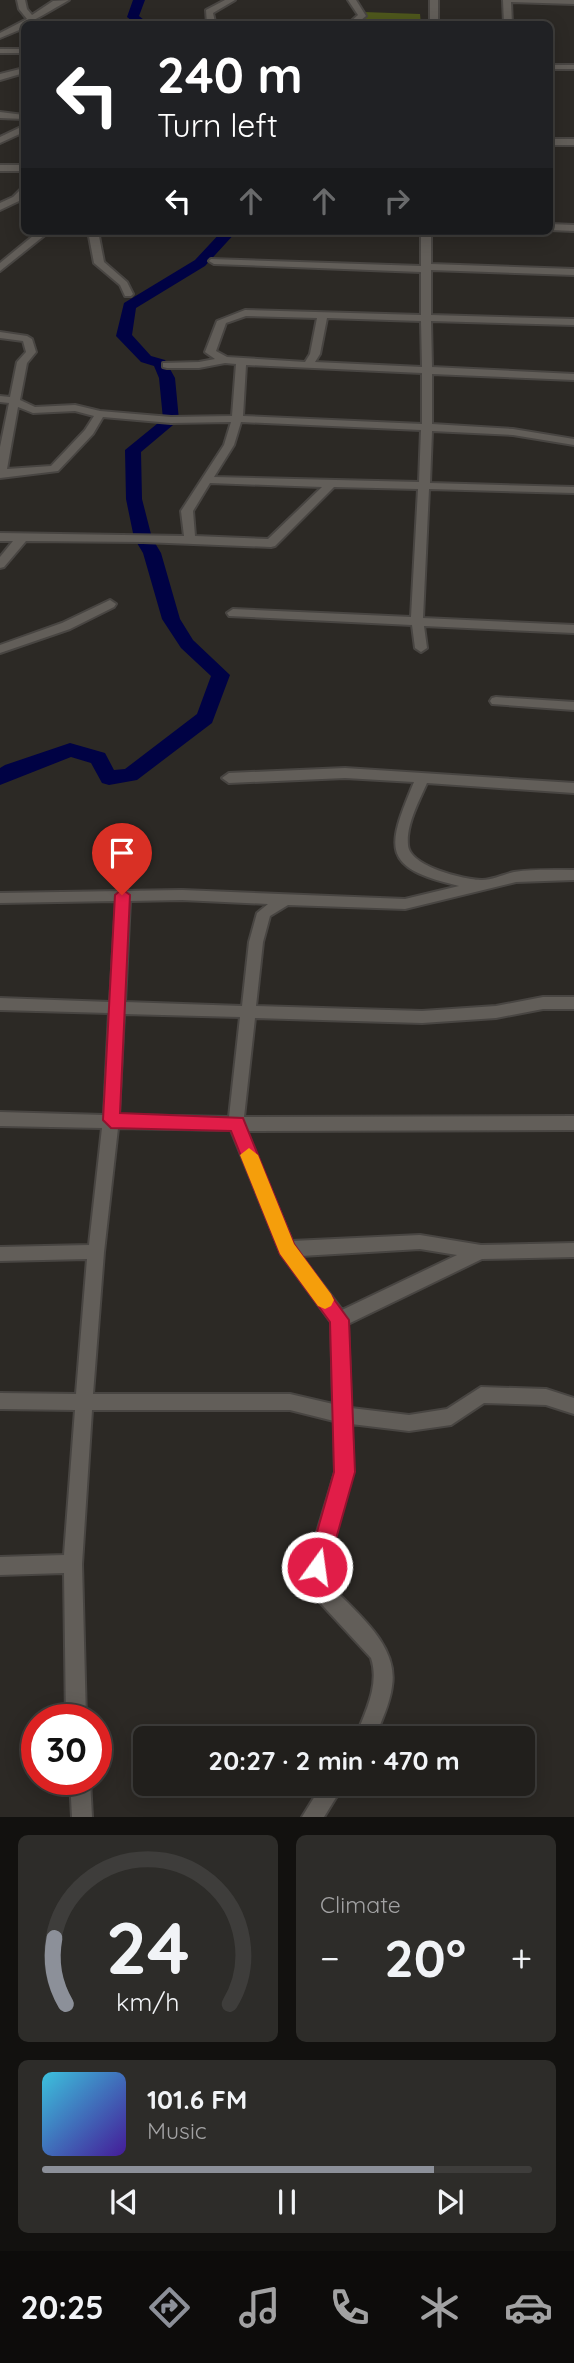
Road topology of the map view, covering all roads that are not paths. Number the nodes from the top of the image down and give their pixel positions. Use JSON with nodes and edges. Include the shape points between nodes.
{"nodes":[{"id":1,"x":21,"y":0,"type":"edge"},
{"id":2,"x":65,"y":0,"type":"edge"},
{"id":3,"x":231,"y":0,"type":"edge"},
{"id":4,"x":352,"y":0,"type":"edge"},
{"id":5,"x":433,"y":0,"type":"edge"},
{"id":6,"x":499,"y":0,"type":"edge"},
{"id":7,"x":507,"y":0,"type":"edge"},
{"id":8,"x":574,"y":2,"type":"edge"},
{"id":9,"x":30,"y":18,"type":"junction"},
{"id":10,"x":26,"y":21,"type":"edge"},
{"id":11,"x":210,"y":21,"type":"edge"},
{"id":12,"x":356,"y":21,"type":"edge"},
{"id":13,"x":434,"y":21,"type":"edge"},
{"id":14,"x":508,"y":21,"type":"edge"},
{"id":15,"x":21,"y":26,"type":"edge"},
{"id":16,"x":0,"y":36,"type":"edge"},
{"id":17,"x":0,"y":51,"type":"edge"},
{"id":18,"x":21,"y":51,"type":"edge"},
{"id":19,"x":553,"y":67,"type":"edge"},
{"id":20,"x":574,"y":67,"type":"edge"},
{"id":21,"x":21,"y":72,"type":"edge"},
{"id":22,"x":0,"y":77,"type":"edge"},
{"id":23,"x":0,"y":115,"type":"edge"},
{"id":24,"x":21,"y":117,"type":"edge"},
{"id":25,"x":21,"y":130,"type":"edge"},
{"id":26,"x":0,"y":141,"type":"edge"},
{"id":27,"x":553,"y":142,"type":"edge"},
{"id":28,"x":574,"y":142,"type":"edge"},
{"id":29,"x":0,"y":168,"type":"edge"},
{"id":30,"x":21,"y":168,"type":"edge"},
{"id":31,"x":21,"y":192,"type":"edge"},
{"id":32,"x":0,"y":207,"type":"edge"},
{"id":33,"x":553,"y":227,"type":"edge"},
{"id":34,"x":574,"y":228,"type":"edge"},
{"id":35,"x":40,"y":235,"type":"edge"},
{"id":36,"x":94,"y":235,"type":"edge"},
{"id":37,"x":426,"y":235,"type":"edge"},
{"id":38,"x":214,"y":261,"type":"dead end"},
{"id":39,"x":0,"y":268,"type":"edge"},
{"id":40,"x":426,"y":268,"type":"junction"},
{"id":41,"x":574,"y":272,"type":"edge"},
{"id":42,"x":128,"y":294,"type":"dead end"},
{"id":43,"x":323,"y":314,"type":"junction"},
{"id":44,"x":427,"y":316,"type":"junction"},
{"id":45,"x":574,"y":321,"type":"edge"},
{"id":46,"x":0,"y":335,"type":"edge"},
{"id":47,"x":225,"y":360,"type":"junction"},
{"id":48,"x":241,"y":364,"type":"dead end"},
{"id":49,"x":167,"y":365,"type":"dead end"},
{"id":50,"x":307,"y":366,"type":"junction"},
{"id":51,"x":427,"y":369,"type":"junction"},
{"id":52,"x":574,"y":377,"type":"edge"},
{"id":53,"x":0,"y":399,"type":"edge"},
{"id":54,"x":13,"y":401,"type":"junction"},
{"id":55,"x":100,"y":414,"type":"junction"},
{"id":56,"x":237,"y":419,"type":"junction"},
{"id":57,"x":427,"y":427,"type":"junction"},
{"id":58,"x":574,"y":442,"type":"edge"},
{"id":59,"x":0,"y":474,"type":"edge"},
{"id":60,"x":207,"y":480,"type":"junction"},
{"id":61,"x":331,"y":484,"type":"junction"},
{"id":62,"x":422,"y":487,"type":"junction"},
{"id":63,"x":574,"y":491,"type":"edge"},
{"id":64,"x":0,"y":537,"type":"edge"},
{"id":65,"x":22,"y":538,"type":"junction"},
{"id":66,"x":190,"y":541,"type":"junction"},
{"id":67,"x":0,"y":564,"type":"edge"},
{"id":68,"x":110,"y":604,"type":"dead end"},
{"id":69,"x":233,"y":613,"type":"dead end"},
{"id":70,"x":417,"y":621,"type":"junction"},
{"id":71,"x":574,"y":629,"type":"edge"},
{"id":72,"x":421,"y":648,"type":"dead end"},
{"id":73,"x":0,"y":649,"type":"edge"},
{"id":74,"x":496,"y":702,"type":"dead end"},
{"id":75,"x":574,"y":706,"type":"edge"},
{"id":76,"x":423,"y":777,"type":"junction"},
{"id":77,"x":229,"y":778,"type":"dead end"},
{"id":78,"x":574,"y":788,"type":"edge"},
{"id":79,"x":574,"y":875,"type":"edge"},
{"id":80,"x":486,"y":886,"type":"junction"},
{"id":81,"x":122,"y":895,"type":"junction"},
{"id":82,"x":0,"y":898,"type":"edge"},
{"id":83,"x":286,"y":900,"type":"junction"},
{"id":84,"x":574,"y":1003,"type":"edge"},
{"id":85,"x":0,"y":1004,"type":"edge"},
{"id":86,"x":115,"y":1007,"type":"junction"},
{"id":87,"x":249,"y":1010,"type":"junction"},
{"id":88,"x":0,"y":1119,"type":"edge"},
{"id":89,"x":111,"y":1120,"type":"junction"},
{"id":90,"x":574,"y":1123,"type":"edge"},
{"id":91,"x":236,"y":1124,"type":"junction"},
{"id":92,"x":287,"y":1249,"type":"junction"},
{"id":93,"x":574,"y":1251,"type":"edge"},
{"id":94,"x":96,"y":1252,"type":"junction"},
{"id":95,"x":481,"y":1252,"type":"junction"},
{"id":96,"x":0,"y":1254,"type":"edge"},
{"id":97,"x":339,"y":1320,"type":"junction"},
{"id":98,"x":0,"y":1401,"type":"edge"},
{"id":99,"x":84,"y":1402,"type":"junction"},
{"id":100,"x":574,"y":1406,"type":"edge"},
{"id":101,"x":343,"y":1415,"type":"junction"},
{"id":102,"x":73,"y":1564,"type":"junction"},
{"id":103,"x":0,"y":1566,"type":"edge"},
{"id":104,"x":76,"y":1704,"type":"edge"},
{"id":105,"x":369,"y":1726,"type":"edge"},
{"id":106,"x":81,"y":1795,"type":"edge"},
{"id":107,"x":326,"y":1796,"type":"edge"},
{"id":108,"x":82,"y":1817,"type":"edge"},
{"id":109,"x":312,"y":1817,"type":"edge"}],
"edges":[{"from":1,"to":9,"type":"street"},
{"from":2,"to":9,"type":"street"},
{"from":3,"to":11,"type":"street","via":[[209,12]]},
{"from":4,"to":12,"type":"street","via":[[362,16]]},
{"from":5,"to":13,"type":"street"},
{"from":6,"to":7,"type":"street"},
{"from":7,"to":8,"type":"street"},
{"from":7,"to":14,"type":"street"},
{"from":9,"to":10,"type":"street"},
{"from":15,"to":16,"type":"street"},
{"from":17,"to":18,"type":"street"},
{"from":19,"to":20,"type":"street"},
{"from":21,"to":22,"type":"street"},
{"from":23,"to":24,"type":"street"},
{"from":25,"to":26,"type":"street"},
{"from":27,"to":28,"type":"street"},
{"from":29,"to":30,"type":"street"},
{"from":31,"to":32,"type":"street"},
{"from":33,"to":34,"type":"street"},
{"from":35,"to":39,"type":"street"},
{"from":36,"to":42,"type":"street","via":[[99,263],[124,284]]},
{"from":37,"to":40,"type":"street"},
{"from":38,"to":40,"type":"street"},
{"from":40,"to":41,"type":"street"},
{"from":40,"to":44,"type":"street"},
{"from":43,"to":44,"type":"street"},
{"from":43,"to":47,"type":"street","via":[[245,313],[230,317],[222,321],[210,352]]},
{"from":43,"to":50,"type":"street","via":[[315,355]]},
{"from":44,"to":45,"type":"street"},
{"from":44,"to":51,"type":"street"},
{"from":46,"to":54,"type":"street","via":[[27,339],[31,352],[22,362]]},
{"from":47,"to":49,"type":"street"},
{"from":47,"to":50,"type":"street"},
{"from":48,"to":56,"type":"street"},
{"from":50,"to":51,"type":"street"},
{"from":51,"to":52,"type":"street"},
{"from":51,"to":57,"type":"street"},
{"from":53,"to":54,"type":"street"},
{"from":54,"to":55,"type":"street","via":[[33,410],[75,408]]},
{"from":54,"to":59,"type":"street"},
{"from":55,"to":56,"type":"street"},
{"from":55,"to":59,"type":"street","via":[[54,469]]},
{"from":56,"to":57,"type":"street"},
{"from":56,"to":60,"type":"street","via":[[229,445]]},
{"from":57,"to":58,"type":"street","via":[[513,432]]},
{"from":57,"to":62,"type":"street"},
{"from":60,"to":61,"type":"street"},
{"from":60,"to":66,"type":"street","via":[[187,511]]},
{"from":61,"to":62,"type":"street"},
{"from":61,"to":66,"type":"street","via":[[271,543]]},
{"from":62,"to":63,"type":"street"},
{"from":62,"to":70,"type":"street"},
{"from":64,"to":65,"type":"street"},
{"from":65,"to":66,"type":"street"},
{"from":65,"to":67,"type":"street"},
{"from":68,"to":73,"type":"street","via":[[66,626]]},
{"from":69,"to":70,"type":"street"},
{"from":70,"to":71,"type":"street"},
{"from":70,"to":72,"type":"street"},
{"from":74,"to":75,"type":"street"},
{"from":76,"to":77,"type":"street","via":[[345,773]]},
{"from":76,"to":78,"type":"street"},
{"from":76,"to":80,"type":"street","via":[[401,836],[401,855],[411,867],[425,873]]},
{"from":79,"to":80,"type":"street","via":[[516,877]]},
{"from":80,"to":83,"type":"street","via":[[405,904]]},
{"from":81,"to":82,"type":"street"},
{"from":81,"to":83,"type":"street"},
{"from":81,"to":86,"type":"street"},
{"from":83,"to":87,"type":"street","via":[[264,913]]},
{"from":84,"to":87,"type":"street","via":[[422,1017]]},
{"from":85,"to":86,"type":"street"},
{"from":86,"to":87,"type":"street"},
{"from":86,"to":89,"type":"street"},
{"from":87,"to":91,"type":"street"},
{"from":88,"to":89,"type":"street"},
{"from":89,"to":91,"type":"street"},
{"from":89,"to":94,"type":"street"},
{"from":90,"to":91,"type":"street"},
{"from":91,"to":92,"type":"street"},
{"from":92,"to":95,"type":"street","via":[[420,1242]]},
{"from":92,"to":97,"type":"street"},
{"from":93,"to":95,"type":"street"},
{"from":94,"to":96,"type":"street"},
{"from":94,"to":99,"type":"street"},
{"from":95,"to":97,"type":"street"},
{"from":97,"to":101,"type":"street"},
{"from":98,"to":99,"type":"street"},
{"from":99,"to":101,"type":"street","via":[[290,1402]]},
{"from":99,"to":102,"type":"street"},
{"from":100,"to":101,"type":"street","via":[[546,1397],[481,1395],[452,1417],[409,1423]]},
{"from":101,"to":105,"type":"street","via":[[344,1472],[317,1577],[320,1588],[383,1662],[384,1684]]},
{"from":102,"to":103,"type":"street"},
{"from":102,"to":104,"type":"street"},
{"from":106,"to":108,"type":"street"},
{"from":107,"to":109,"type":"street"}]}
